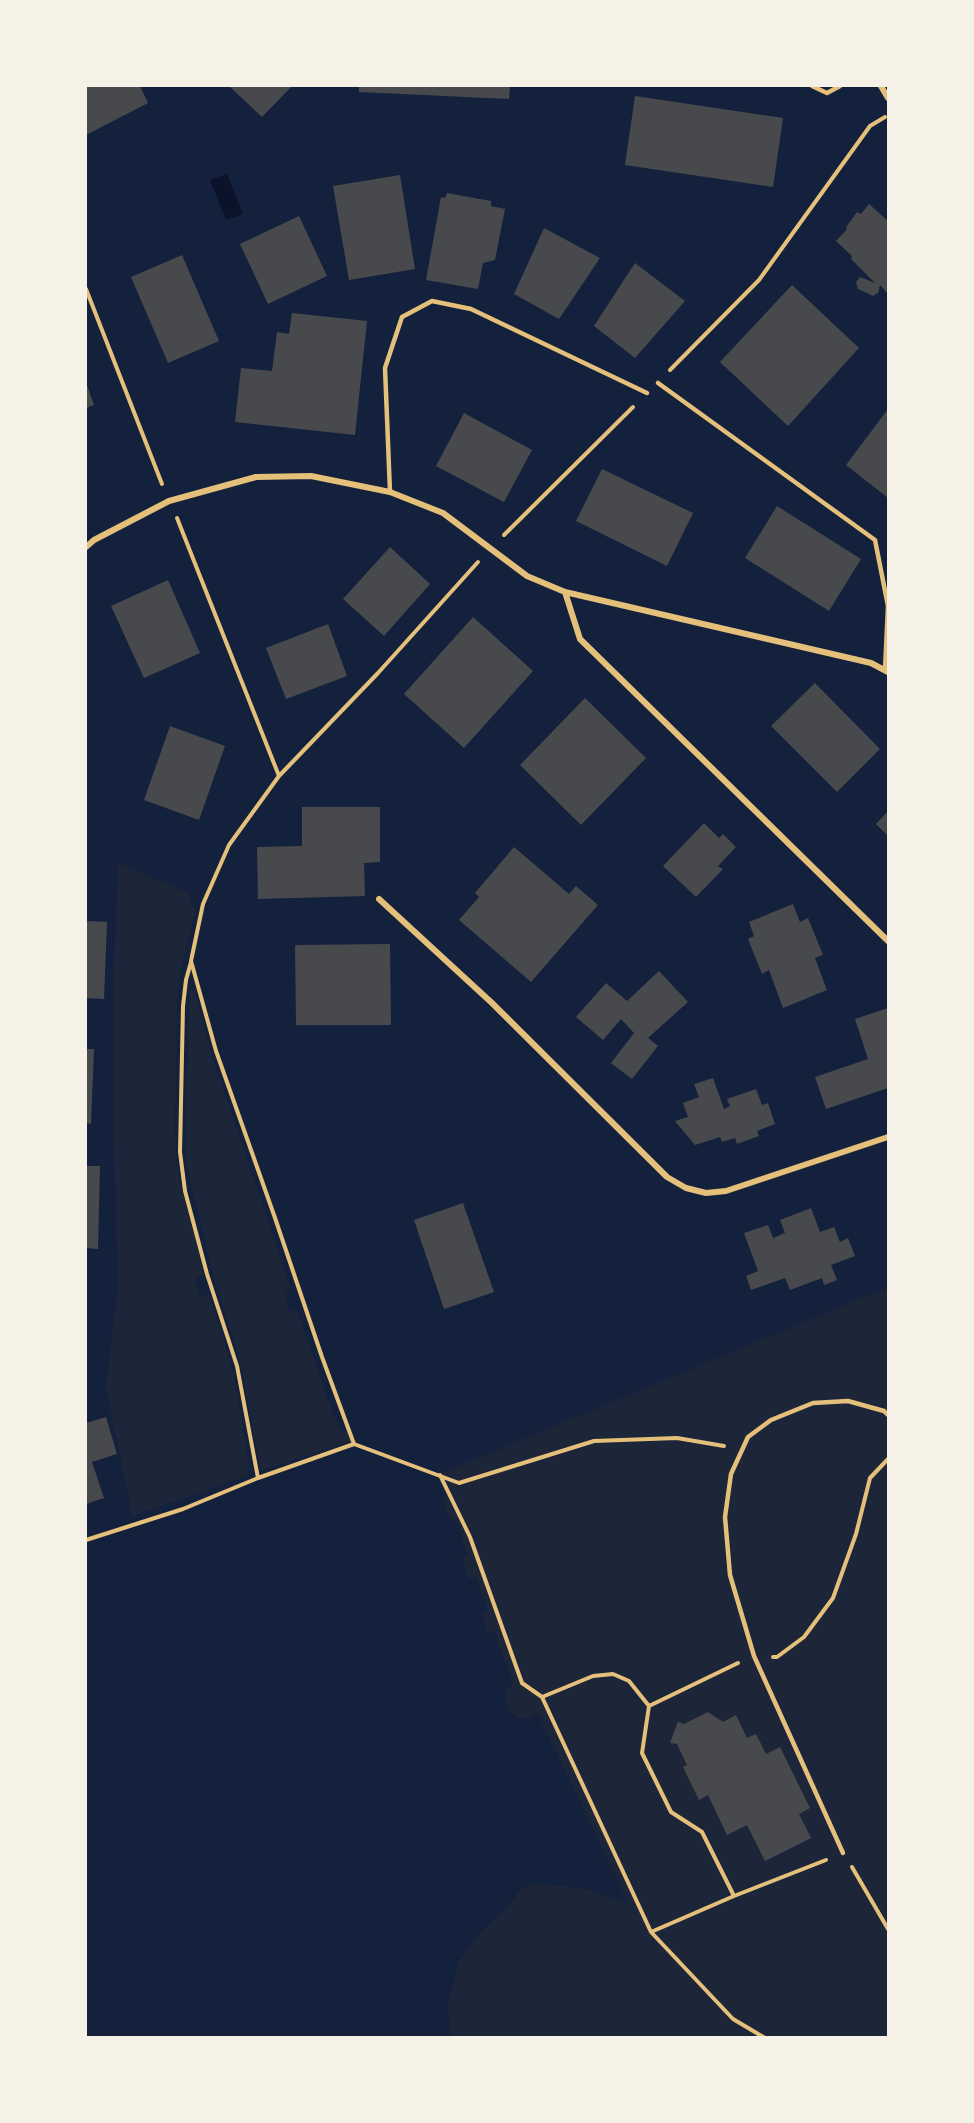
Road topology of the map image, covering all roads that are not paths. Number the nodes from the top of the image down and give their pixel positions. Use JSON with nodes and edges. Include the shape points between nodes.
{"nodes":[{"id":1,"x":812,"y":86,"type":"edge"},
{"id":2,"x":840,"y":86,"type":"edge"},
{"id":3,"x":881,"y":86,"type":"edge"},
{"id":4,"x":888,"y":98,"type":"edge"},
{"id":5,"x":658,"y":383,"type":"road end"},
{"id":6,"x":648,"y":393,"type":"road end"},
{"id":7,"x":390,"y":492,"type":"junction"},
{"id":8,"x":86,"y":547,"type":"edge"},
{"id":9,"x":565,"y":592,"type":"junction"},
{"id":10,"x":886,"y":670,"type":"edge"},
{"id":11,"x":379,"y":899,"type":"dead end"},
{"id":12,"x":888,"y":941,"type":"edge"},
{"id":13,"x":888,"y":1137,"type":"edge"},
{"id":14,"x":888,"y":1415,"type":"edge"},
{"id":15,"x":843,"y":1853,"type":"road end"}],
"edges":[{"from":1,"to":2,"type":"lane","via":[[827,93]]},
{"from":3,"to":4,"type":"street"},
{"from":5,"to":10,"type":"lane","via":[[875,540],[888,606]]},
{"from":6,"to":7,"type":"lane","via":[[471,309],[432,301],[402,316],[385,368]]},
{"from":7,"to":8,"type":"street","via":[[310,476],[256,477],[169,501]]},
{"from":7,"to":9,"type":"street","via":[[443,513],[527,576]]},
{"from":9,"to":10,"type":"street","via":[[871,663]]},
{"from":9,"to":12,"type":"street","via":[[580,639]]},
{"from":11,"to":13,"type":"street","via":[[492,1003],[667,1177],[686,1188],[706,1193],[726,1191]]},
{"from":14,"to":15,"type":"lane","via":[[848,1401],[813,1403],[771,1420],[748,1437],[731,1474],[725,1517],[730,1575],[754,1656]]}]}
